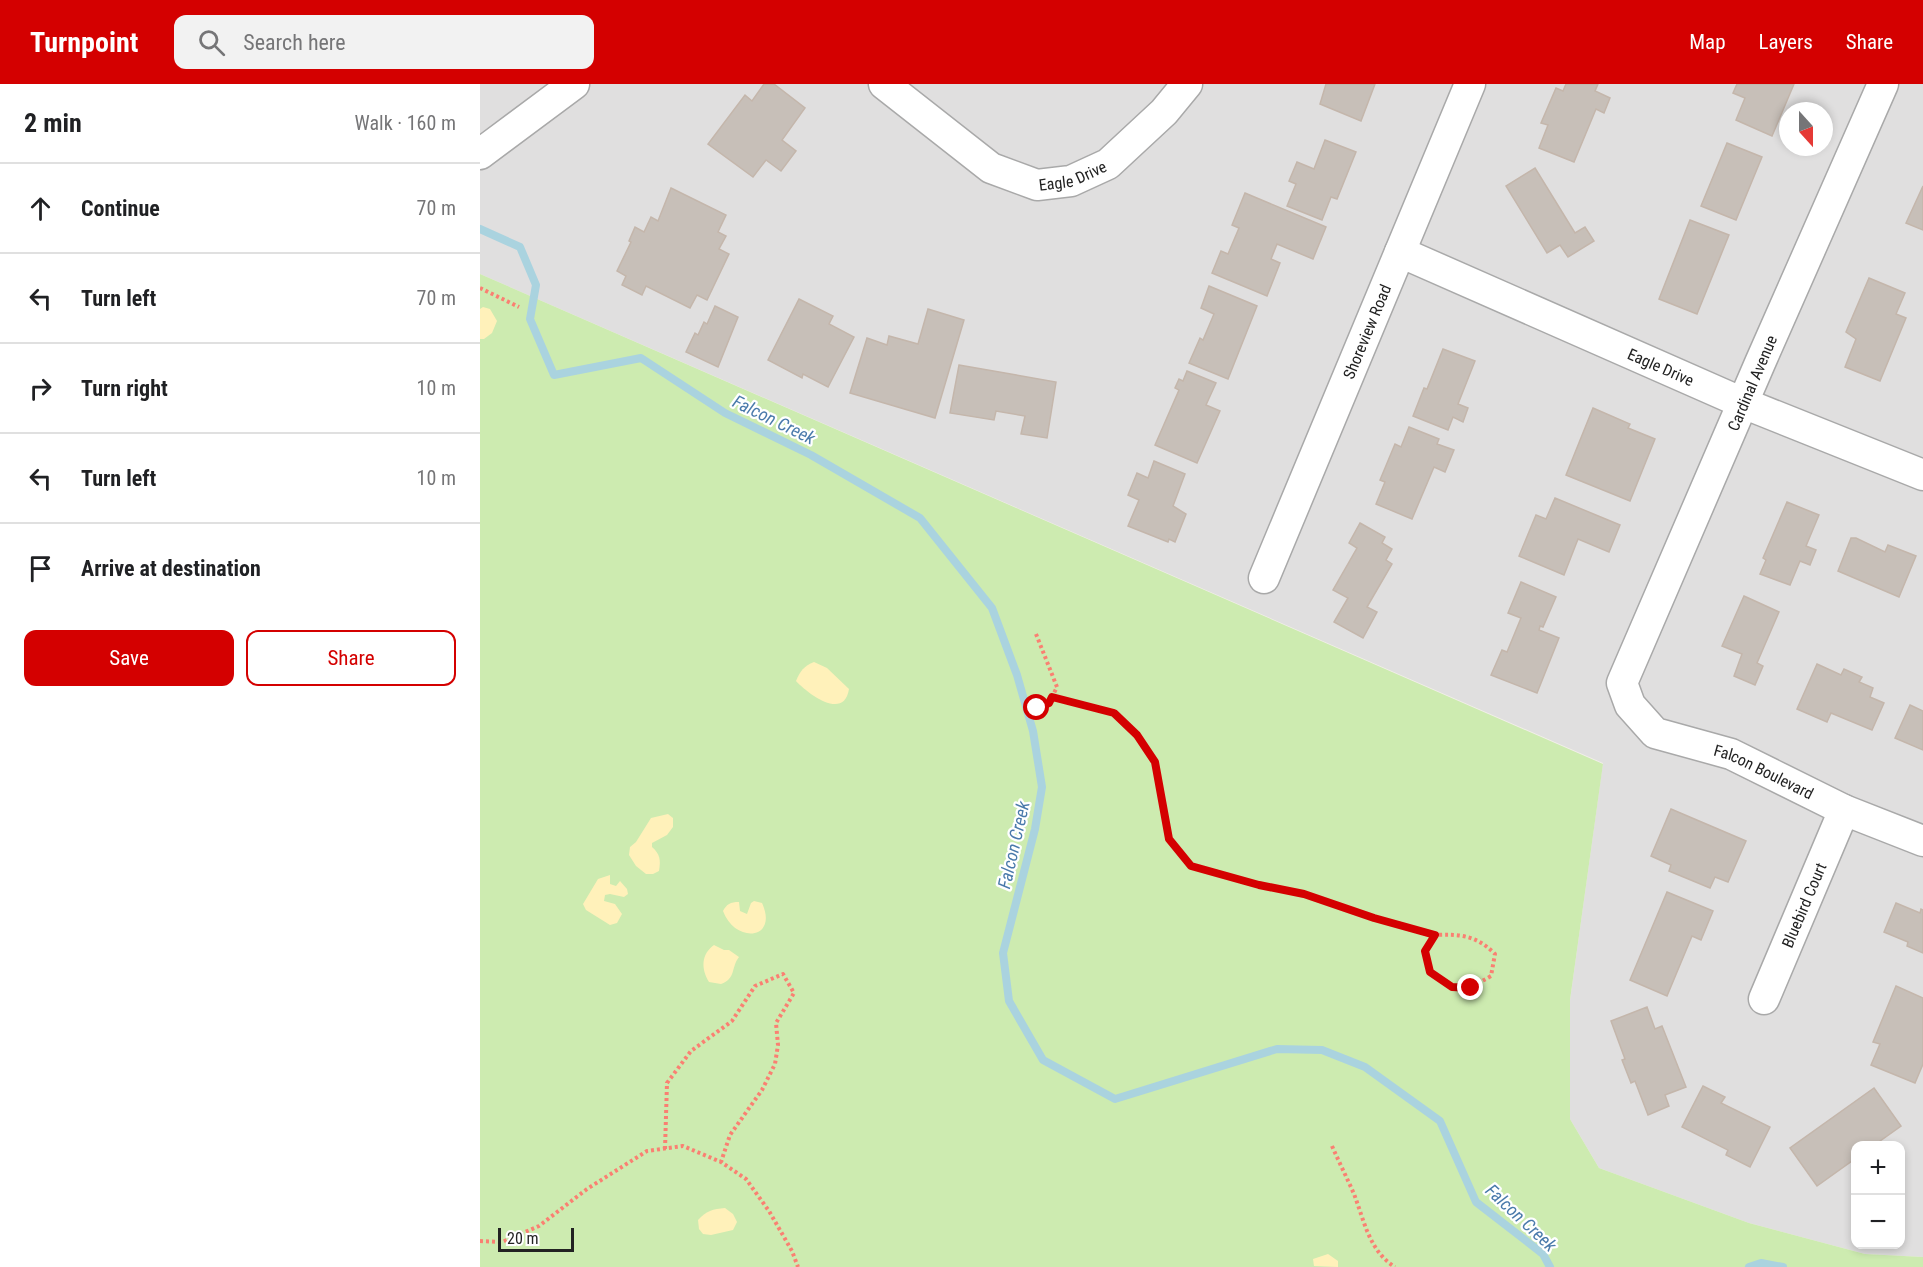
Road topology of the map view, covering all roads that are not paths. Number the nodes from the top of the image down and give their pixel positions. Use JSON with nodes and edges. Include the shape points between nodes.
{"nodes":[{"id":1,"x":574,"y":84,"type":"edge"},
{"id":2,"x":884,"y":84,"type":"edge"},
{"id":3,"x":1187,"y":84,"type":"edge"},
{"id":4,"x":1470,"y":84,"type":"edge"},
{"id":5,"x":1882,"y":84,"type":"edge"},
{"id":6,"x":480,"y":154,"type":"edge"},
{"id":7,"x":1401,"y":252,"type":"junction"},
{"id":8,"x":1743,"y":403,"type":"junction"},
{"id":9,"x":1923,"y":475,"type":"edge"},
{"id":10,"x":1264,"y":578,"type":"dead end"},
{"id":11,"x":1622,"y":683,"type":"joint"},
{"id":12,"x":1844,"y":810,"type":"junction"},
{"id":13,"x":1923,"y":841,"type":"edge"},
{"id":14,"x":1764,"y":999,"type":"dead end"}],
"edges":[{"from":1,"to":6,"type":"street"},
{"from":2,"to":3,"type":"street","name":"Eagle Drive","via":[[991,168],[1037,185],[1071,182],[1108,164],[1164,112]]},
{"from":4,"to":7,"type":"street","name":"Shoreview Road"},
{"from":5,"to":8,"type":"street","name":"Cardinal Avenue"},
{"from":7,"to":8,"type":"street","name":"Eagle Drive"},
{"from":7,"to":10,"type":"street","name":"Shoreview Road"},
{"from":8,"to":9,"type":"street","name":"Eagle Drive"},
{"from":8,"to":11,"type":"street","name":"Cardinal Avenue"},
{"from":11,"to":12,"type":"street","name":"Falcon Boulevard","via":[[1630,705],[1655,733],[1731,754]]},
{"from":12,"to":13,"type":"street","name":"Falcon Boulevard"},
{"from":12,"to":14,"type":"street","name":"Bluebird Court"}]}
